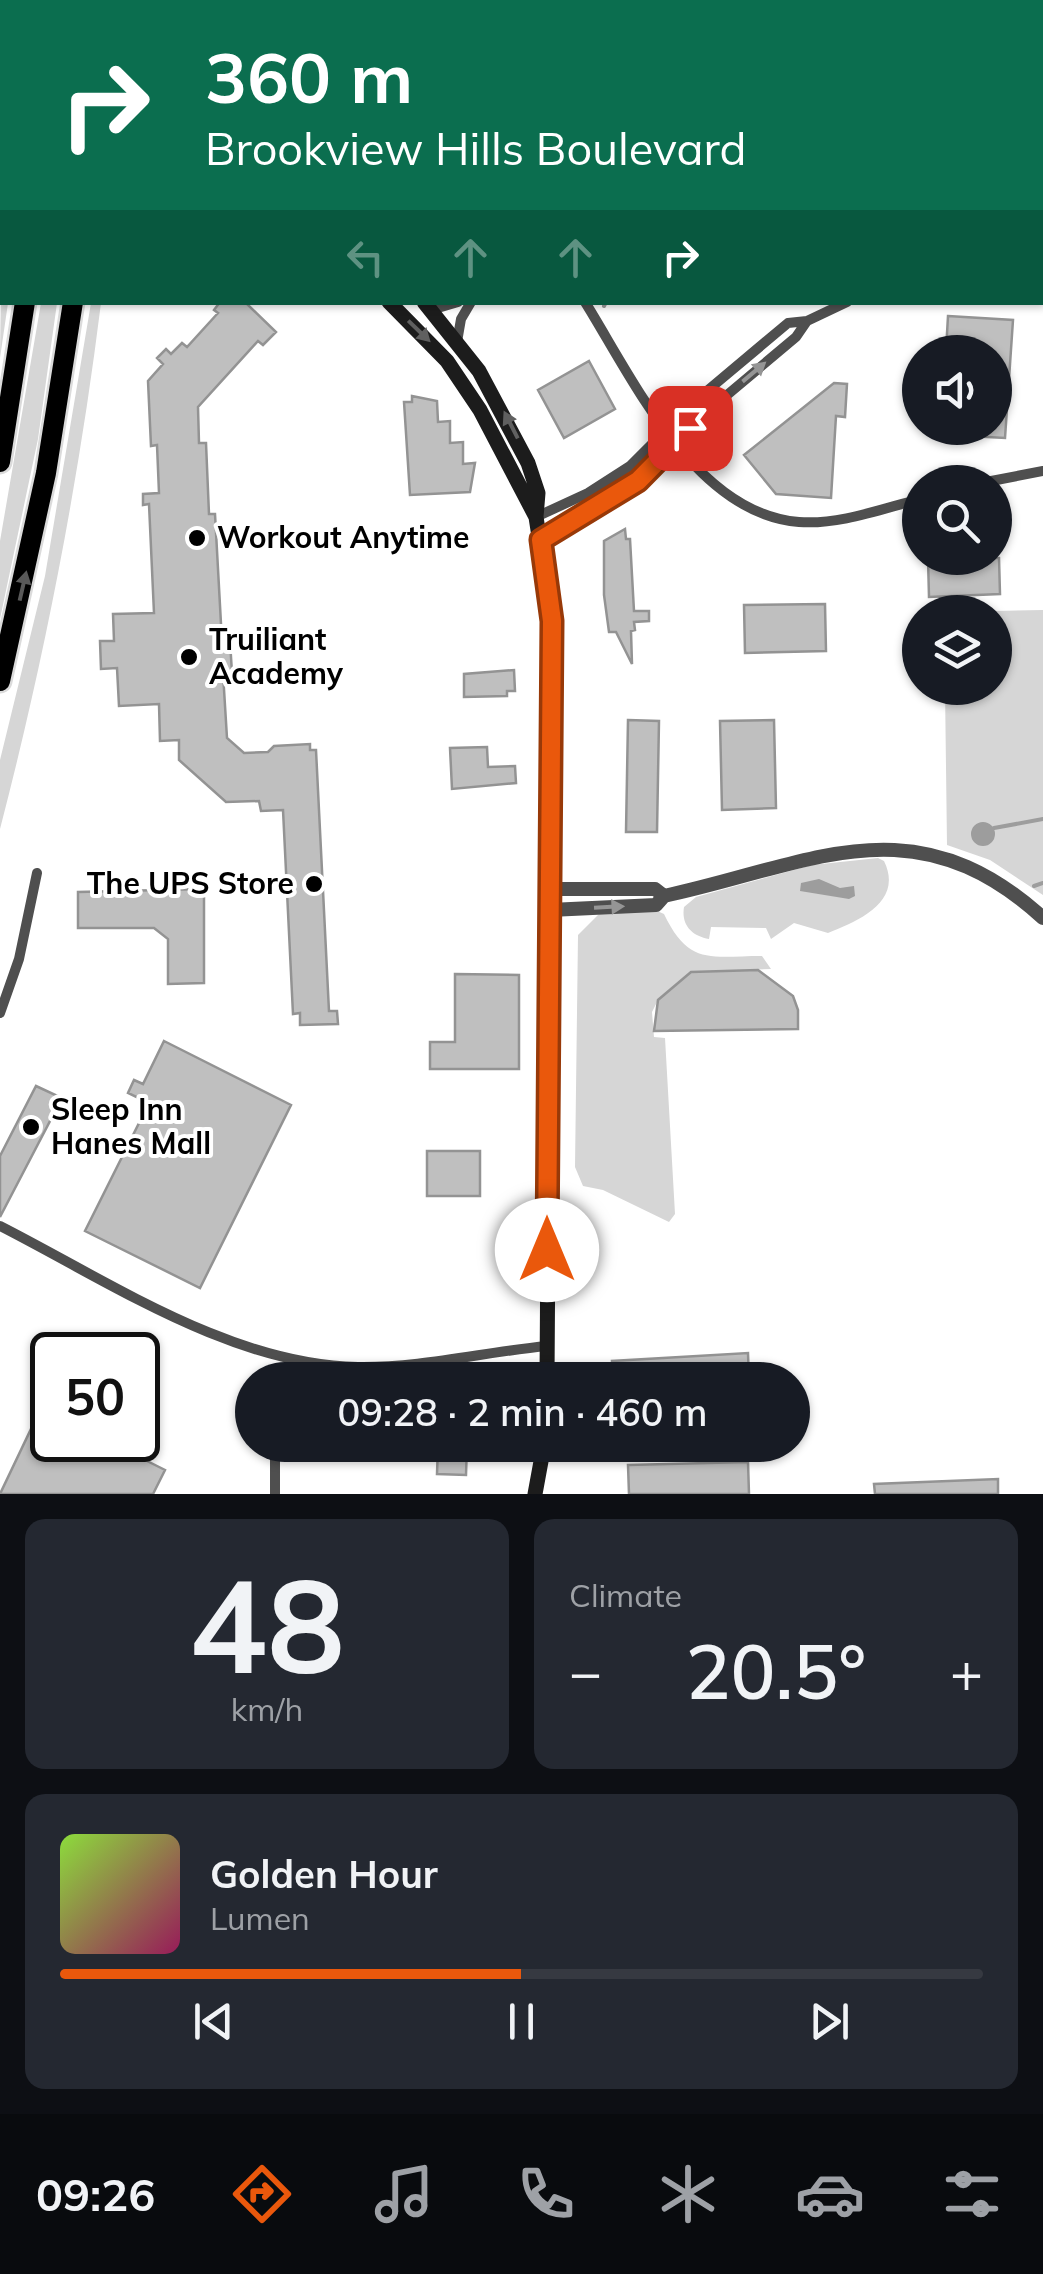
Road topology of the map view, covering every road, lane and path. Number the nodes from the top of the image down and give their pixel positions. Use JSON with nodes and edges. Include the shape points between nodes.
{"nodes":[{"id":1,"x":25,"y":305,"type":"edge"},
{"id":2,"x":73,"y":305,"type":"edge"},
{"id":3,"x":392,"y":305,"type":"edge"},
{"id":4,"x":469,"y":305,"type":"edge"},
{"id":5,"x":587,"y":305,"type":"edge"},
{"id":6,"x":840,"y":305,"type":"edge"},
{"id":7,"x":428,"y":306,"type":"edge"},
{"id":8,"x":807,"y":321,"type":"junction"},
{"id":9,"x":458,"y":342,"type":"junction"},
{"id":10,"x":665,"y":434,"type":"junction"},
{"id":11,"x":674,"y":446,"type":"junction"},
{"id":12,"x":0,"y":462,"type":"edge"},
{"id":13,"x":1043,"y":471,"type":"edge"},
{"id":14,"x":1012,"y":477,"type":"edge"},
{"id":15,"x":902,"y":503,"type":"edge"},
{"id":16,"x":536,"y":516,"type":"junction"},
{"id":17,"x":541,"y":540,"type":"junction"},
{"id":18,"x":0,"y":680,"type":"edge"},
{"id":19,"x":37,"y":873,"type":"dead end"},
{"id":20,"x":550,"y":889,"type":"junction"},
{"id":21,"x":664,"y":896,"type":"junction"},
{"id":22,"x":550,"y":910,"type":"junction"},
{"id":23,"x":1043,"y":918,"type":"edge"},
{"id":24,"x":0,"y":1013,"type":"edge"},
{"id":25,"x":0,"y":1226,"type":"edge"},
{"id":26,"x":547,"y":1346,"type":"junction"},
{"id":27,"x":308,"y":1362,"type":"edge"},
{"id":28,"x":419,"y":1362,"type":"edge"},
{"id":29,"x":547,"y":1362,"type":"edge"},
{"id":30,"x":275,"y":1462,"type":"edge"},
{"id":31,"x":541,"y":1462,"type":"edge"},
{"id":32,"x":275,"y":1494,"type":"edge"},
{"id":33,"x":535,"y":1494,"type":"edge"}],
"edges":[{"from":1,"to":12,"type":"highway"},
{"from":18,"to":2,"type":"highway","one_way":true,"via":[[42,492]]},
{"from":3,"to":16,"type":"main road","one_way":true,"via":[[447,362],[480,410]]},
{"from":4,"to":9,"type":"street"},
{"from":5,"to":10,"type":"street"},
{"from":6,"to":8,"type":"street"},
{"from":7,"to":9,"type":"main road"},
{"from":8,"to":10,"type":"street","via":[[775,333]]},
{"from":11,"to":8,"type":"street","one_way":true},
{"from":16,"to":9,"type":"main road","one_way":true,"via":[[538,493],[514,430]]},
{"from":10,"to":11,"type":"street"},
{"from":10,"to":16,"type":"street","via":[[606,482]]},
{"from":11,"to":15,"type":"street","via":[[730,494],[779,518],[831,521]]},
{"from":11,"to":17,"type":"street","via":[[626,490]]},
{"from":13,"to":14,"type":"street"},
{"from":16,"to":17,"type":"main road"},
{"from":17,"to":20,"type":"main road","via":[[552,621]]},
{"from":19,"to":24,"type":"street","via":[[20,959]]},
{"from":20,"to":21,"type":"street","via":[[655,889]]},
{"from":20,"to":22,"type":"main road"},
{"from":22,"to":21,"type":"street","one_way":true,"via":[[656,905]]},
{"from":21,"to":23,"type":"street","via":[[830,852],[888,849],[967,868]]},
{"from":22,"to":26,"type":"main road"},
{"from":25,"to":27,"type":"street","via":[[224,1340]]},
{"from":26,"to":28,"type":"street"},
{"from":26,"to":29,"type":"main road"},
{"from":30,"to":32,"type":"street"},
{"from":31,"to":33,"type":"main road"}]}
